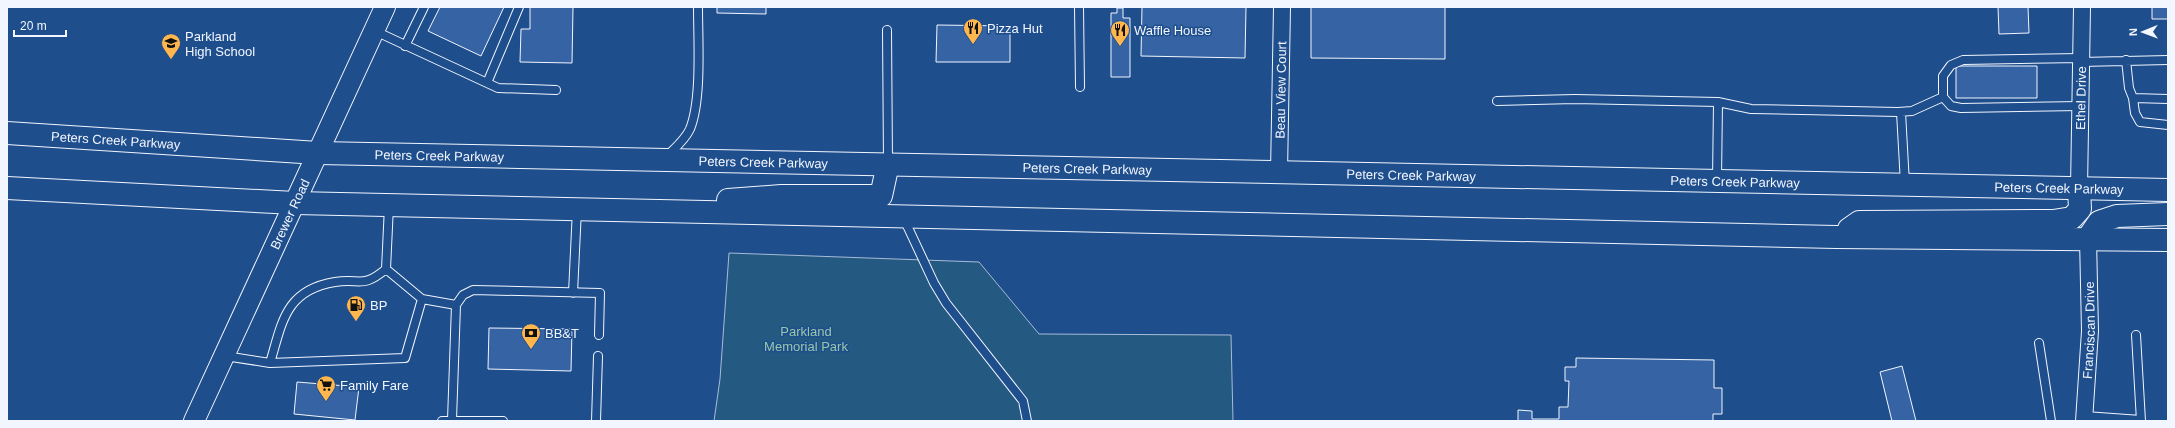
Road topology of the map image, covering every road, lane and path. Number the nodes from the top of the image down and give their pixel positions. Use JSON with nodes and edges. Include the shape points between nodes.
{"nodes":[{"id":1,"x":385,"y":7,"type":"edge"},
{"id":2,"x":424,"y":7,"type":"edge"},
{"id":3,"x":519,"y":7,"type":"edge"},
{"id":4,"x":698,"y":7,"type":"edge"},
{"id":5,"x":1079,"y":7,"type":"edge"},
{"id":6,"x":1282,"y":7,"type":"edge"},
{"id":7,"x":2082,"y":7,"type":"edge"},
{"id":8,"x":886,"y":30,"type":"dead end"},
{"id":9,"x":374,"y":31,"type":"junction"},
{"id":10,"x":405,"y":46,"type":"junction"},
{"id":11,"x":2081,"y":60,"type":"junction"},
{"id":12,"x":2126,"y":60,"type":"junction"},
{"id":13,"x":2168,"y":60,"type":"edge"},
{"id":14,"x":487,"y":84,"type":"junction"},
{"id":15,"x":1080,"y":87,"type":"dead end"},
{"id":16,"x":556,"y":90,"type":"dead end"},
{"id":17,"x":1944,"y":97,"type":"junction"},
{"id":18,"x":2133,"y":98,"type":"junction"},
{"id":19,"x":2168,"y":99,"type":"edge"},
{"id":20,"x":1497,"y":101,"type":"dead end"},
{"id":21,"x":1718,"y":102,"type":"junction"},
{"id":22,"x":2080,"y":106,"type":"junction"},
{"id":23,"x":1900,"y":112,"type":"junction"},
{"id":24,"x":2168,"y":125,"type":"edge"},
{"id":25,"x":7,"y":133,"type":"edge"},
{"id":26,"x":318,"y":153,"type":"junction"},
{"id":27,"x":662,"y":160,"type":"junction"},
{"id":28,"x":888,"y":164,"type":"junction"},
{"id":29,"x":1279,"y":172,"type":"junction"},
{"id":30,"x":1717,"y":181,"type":"junction"},
{"id":31,"x":1905,"y":184,"type":"junction"},
{"id":32,"x":7,"y":188,"type":"edge"},
{"id":33,"x":2078,"y":188,"type":"junction"},
{"id":34,"x":2168,"y":190,"type":"edge"},
{"id":35,"x":295,"y":202,"type":"junction"},
{"id":36,"x":389,"y":205,"type":"junction"},
{"id":37,"x":583,"y":209,"type":"junction"},
{"id":38,"x":2168,"y":214,"type":"edge"},
{"id":39,"x":903,"y":216,"type":"junction"},
{"id":40,"x":1836,"y":237,"type":"junction"},
{"id":41,"x":2088,"y":238,"type":"junction"},
{"id":42,"x":2168,"y":240,"type":"edge"},
{"id":43,"x":386,"y":269,"type":"junction"},
{"id":44,"x":573,"y":293,"type":"junction"},
{"id":45,"x":422,"y":299,"type":"junction"},
{"id":46,"x":456,"y":304,"type":"junction"},
{"id":47,"x":599,"y":335,"type":"dead end"},
{"id":48,"x":2136,"y":335,"type":"dead end"},
{"id":49,"x":2040,"y":343,"type":"dead end"},
{"id":50,"x":224,"y":356,"type":"junction"},
{"id":51,"x":598,"y":356,"type":"dead end"},
{"id":52,"x":270,"y":363,"type":"junction"},
{"id":53,"x":2085,"y":418,"type":"edge"},
{"id":54,"x":452,"y":420,"type":"edge"},
{"id":55,"x":2141,"y":420,"type":"edge"},
{"id":56,"x":194,"y":421,"type":"edge"},
{"id":57,"x":442,"y":421,"type":"edge"},
{"id":58,"x":503,"y":421,"type":"edge"},
{"id":59,"x":596,"y":421,"type":"edge"},
{"id":60,"x":1027,"y":421,"type":"edge"},
{"id":61,"x":2051,"y":421,"type":"edge"}],
"edges":[{"from":1,"to":9,"type":"street","name":"Brewer Road"},
{"from":2,"to":10,"type":"lane"},
{"from":3,"to":14,"type":"lane"},
{"from":4,"to":27,"type":"lane","via":[[696,107],[690,129],[683,141]]},
{"from":5,"to":15,"type":"lane"},
{"from":6,"to":29,"type":"street","name":"Beau View Court"},
{"from":7,"to":11,"type":"street","name":"Ethel Drive"},
{"from":8,"to":28,"type":"lane"},
{"from":9,"to":10,"type":"lane"},
{"from":9,"to":26,"type":"street","name":"Brewer Road"},
{"from":10,"to":14,"type":"lane"},
{"from":11,"to":12,"type":"lane"},
{"from":11,"to":17,"type":"lane","via":[[1963,60],[1951,65],[1943,76]]},
{"from":11,"to":22,"type":"street","name":"Ethel Drive"},
{"from":12,"to":13,"type":"lane"},
{"from":12,"to":18,"type":"lane","via":[[2129,88]]},
{"from":14,"to":16,"type":"lane","via":[[498,88]]},
{"from":17,"to":22,"type":"lane","via":[[1951,106],[1961,108]]},
{"from":17,"to":23,"type":"lane","via":[[1912,111]]},
{"from":18,"to":19,"type":"lane"},
{"from":18,"to":24,"type":"lane","via":[[2135,113],[2140,122]]},
{"from":20,"to":21,"type":"lane","via":[[1575,99]]},
{"from":21,"to":23,"type":"lane","via":[[1751,109]]},
{"from":21,"to":30,"type":"lane"},
{"from":22,"to":33,"type":"street","name":"Ethel Drive"},
{"from":23,"to":31,"type":"lane"},
{"from":25,"to":26,"type":"main road","name":"Peters Creek Parkway"},
{"from":26,"to":27,"type":"main road","name":"Peters Creek Parkway"},
{"from":26,"to":35,"type":"street","name":"Brewer Road"},
{"from":27,"to":28,"type":"main road","name":"Peters Creek Parkway"},
{"from":28,"to":29,"type":"main road","name":"Peters Creek Parkway"},
{"from":28,"to":37,"type":"main road","via":[[881,196],[782,196]]},
{"from":29,"to":30,"type":"main road","name":"Peters Creek Parkway"},
{"from":30,"to":31,"type":"main road","name":"Peters Creek Parkway"},
{"from":31,"to":33,"type":"main road","name":"Peters Creek Parkway"},
{"from":32,"to":35,"type":"main road"},
{"from":33,"to":34,"type":"main road","name":"Peters Creek Parkway"},
{"from":33,"to":40,"type":"main road","via":[[2080,209],[2072,218],[2053,221],[1859,222]]},
{"from":35,"to":36,"type":"main road"},
{"from":35,"to":50,"type":"street","name":"Brewer Road"},
{"from":36,"to":37,"type":"main road"},
{"from":36,"to":43,"type":"lane"},
{"from":37,"to":39,"type":"main road"},
{"from":37,"to":44,"type":"lane"},
{"from":38,"to":41,"type":"main road","via":[[2117,216],[2099,222]]},
{"from":39,"to":40,"type":"main road"},
{"from":39,"to":60,"type":"lane","via":[[946,303],[1023,401]]},
{"from":40,"to":41,"type":"main road"},
{"from":41,"to":42,"type":"main road"},
{"from":41,"to":53,"type":"street","name":"Franciscan Drive","via":[[2090,331]]},
{"from":43,"to":45,"type":"lane"},
{"from":43,"to":52,"type":"lane","via":[[371,281],[335,282],[317,287],[293,302],[286,312]]},
{"from":44,"to":46,"type":"lane","via":[[473,290]]},
{"from":44,"to":47,"type":"lane","via":[[600,293]]},
{"from":45,"to":46,"type":"lane"},
{"from":45,"to":52,"type":"lane","via":[[405,358]]},
{"from":46,"to":54,"type":"lane"},
{"from":48,"to":55,"type":"lane"},
{"from":49,"to":61,"type":"lane"},
{"from":50,"to":52,"type":"lane"},
{"from":50,"to":56,"type":"street","name":"Brewer Road"},
{"from":51,"to":59,"type":"lane"},
{"from":53,"to":55,"type":"lane"},
{"from":54,"to":57,"type":"lane"},
{"from":54,"to":58,"type":"lane"}]}
